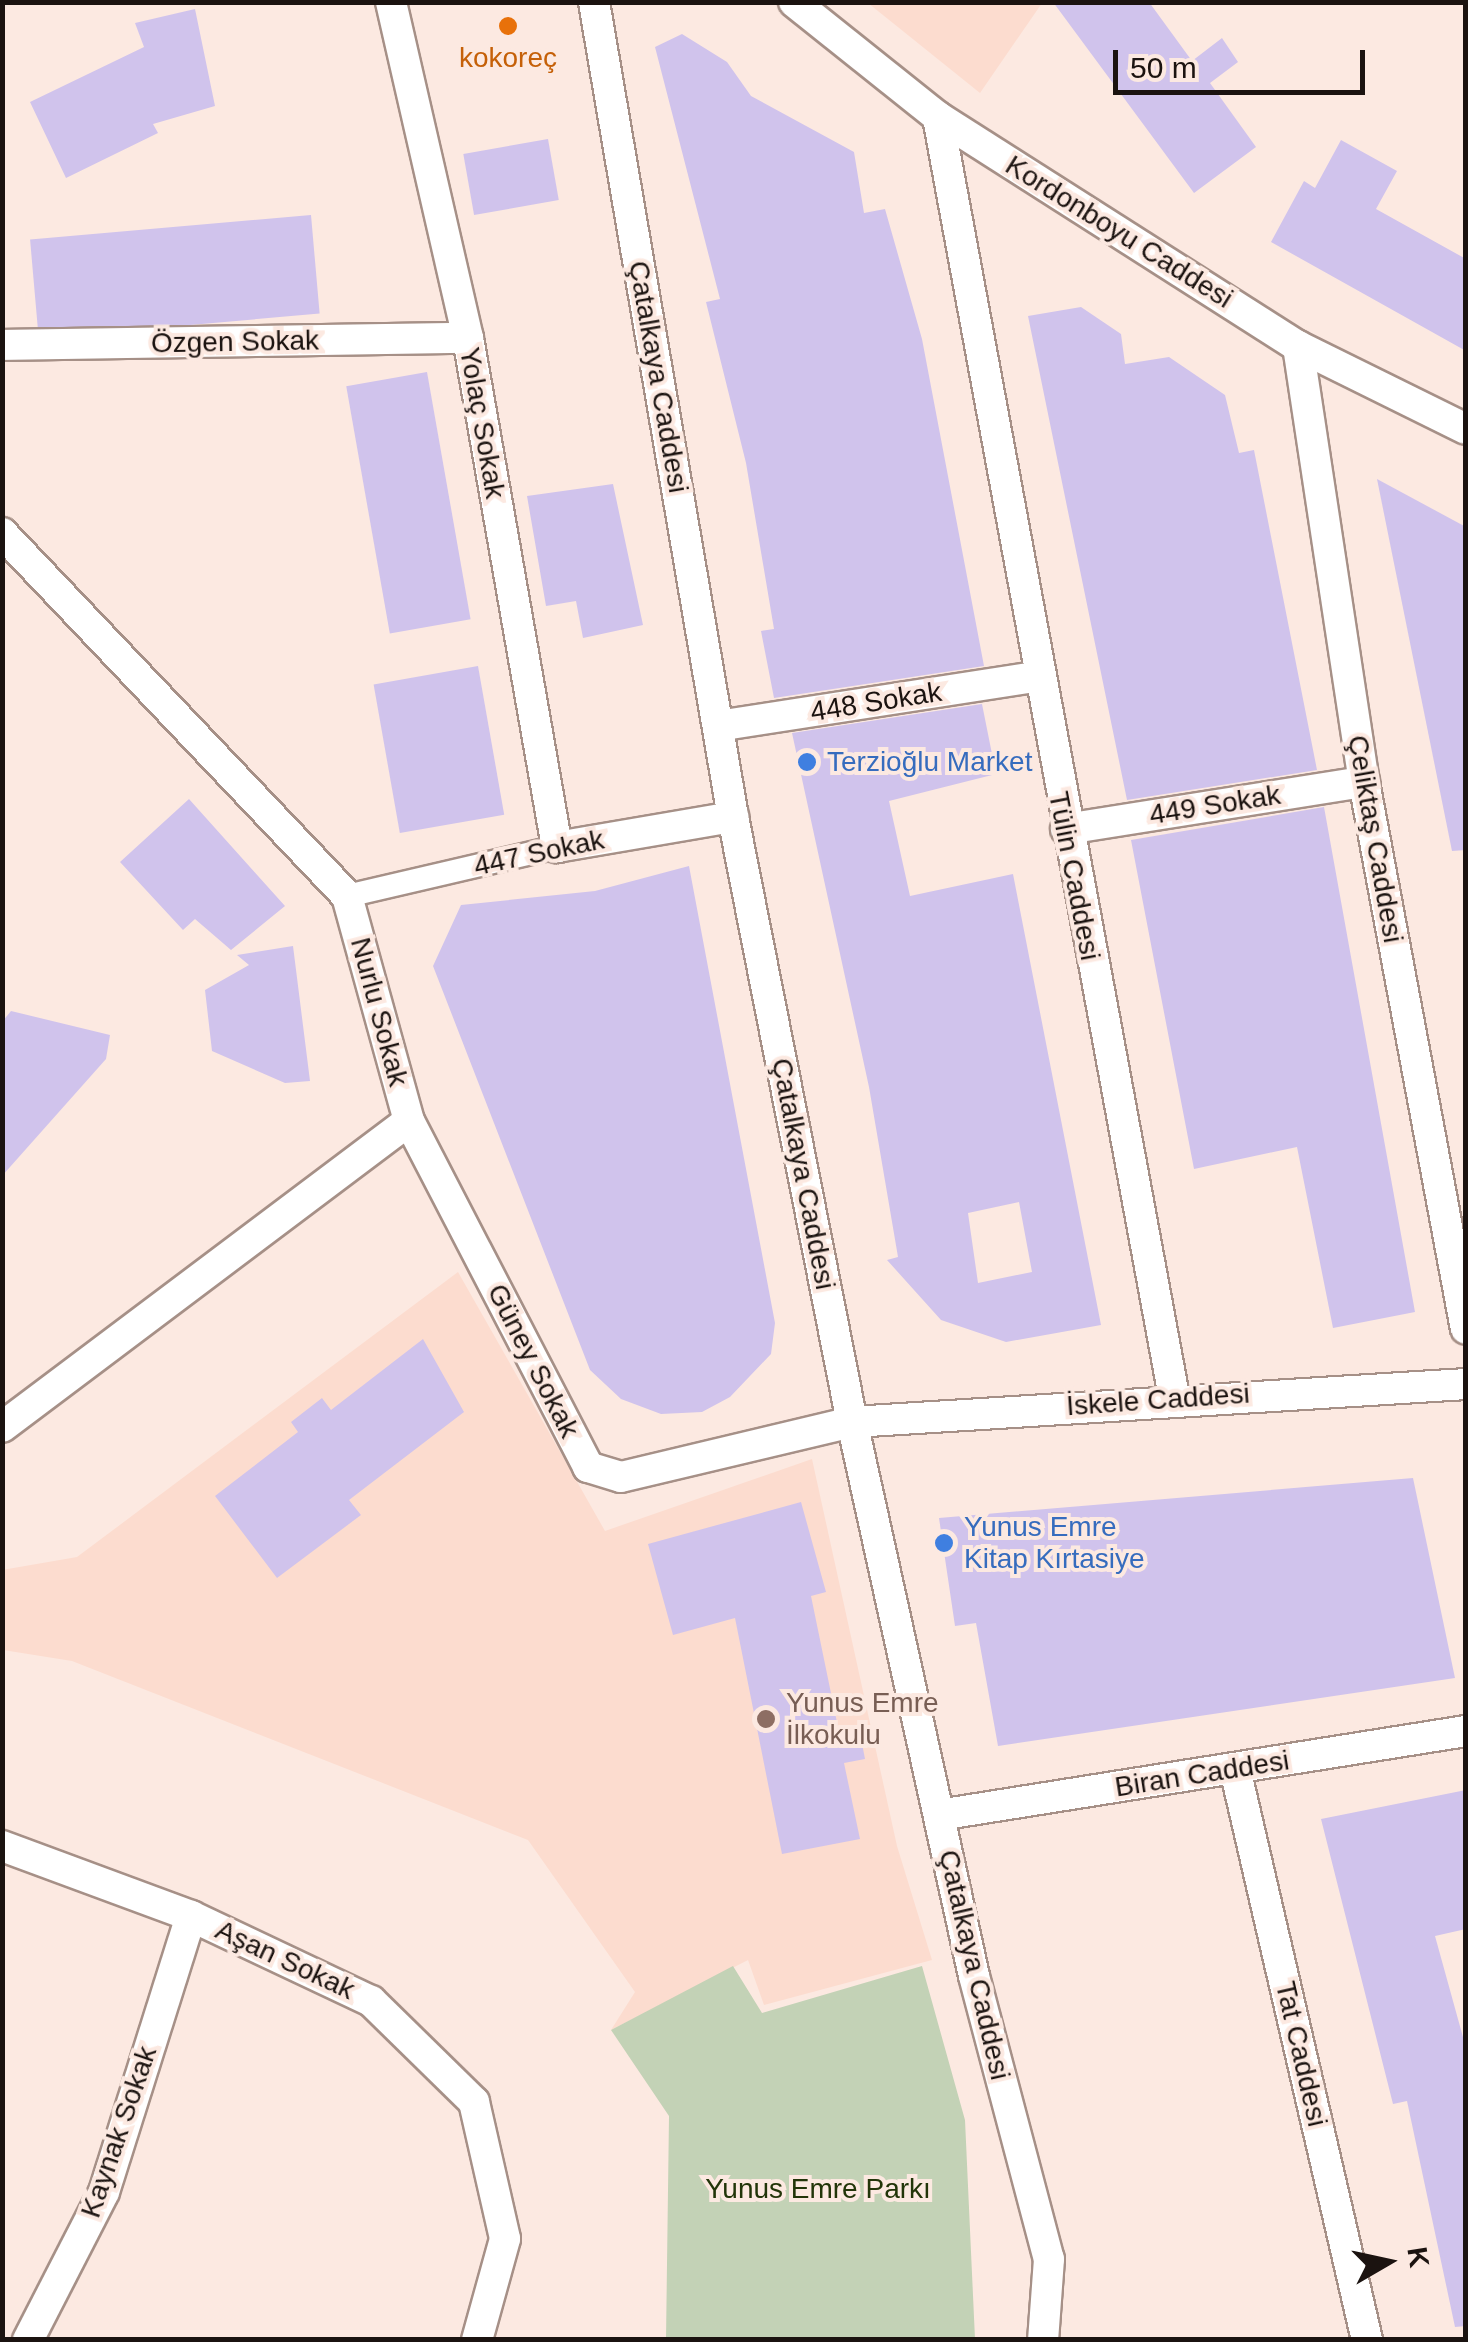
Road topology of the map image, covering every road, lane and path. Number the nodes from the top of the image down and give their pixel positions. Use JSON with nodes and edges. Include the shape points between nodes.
{"nodes":[{"id":1,"x":391,"y":2,"type":"edge"},
{"id":2,"x":594,"y":2,"type":"edge"},
{"id":3,"x":794,"y":2,"type":"edge"},
{"id":4,"x":938,"y":116,"type":"junction"},
{"id":5,"x":468,"y":338,"type":"junction"},
{"id":6,"x":2,"y":345,"type":"edge"},
{"id":7,"x":1298,"y":346,"type":"junction"},
{"id":8,"x":1466,"y":429,"type":"edge"},
{"id":9,"x":2,"y":533,"type":"edge"},
{"id":10,"x":1034,"y":677,"type":"junction"},
{"id":11,"x":718,"y":726,"type":"junction"},
{"id":12,"x":1364,"y":782,"type":"junction"},
{"id":13,"x":733,"y":817,"type":"junction"},
{"id":14,"x":1066,"y":828,"type":"junction"},
{"id":15,"x":557,"y":847,"type":"junction"},
{"id":16,"x":347,"y":896,"type":"junction"},
{"id":17,"x":409,"y":1121,"type":"junction"},
{"id":18,"x":1466,"y":1330,"type":"edge"},
{"id":19,"x":1466,"y":1384,"type":"edge"},
{"id":20,"x":1174,"y":1397,"type":"junction"},
{"id":21,"x":852,"y":1422,"type":"junction"},
{"id":22,"x":2,"y":1427,"type":"edge"},
{"id":23,"x":1466,"y":1731,"type":"edge"},
{"id":24,"x":1235,"y":1769,"type":"junction"},
{"id":25,"x":939,"y":1815,"type":"junction"},
{"id":26,"x":2,"y":1846,"type":"edge"},
{"id":27,"x":191,"y":1916,"type":"junction"},
{"id":28,"x":1044,"y":2338,"type":"edge"},
{"id":29,"x":28,"y":2340,"type":"edge"},
{"id":30,"x":477,"y":2340,"type":"edge"},
{"id":31,"x":1367,"y":2340,"type":"edge"}],
"edges":[{"from":1,"to":5,"type":"street","name":"Yolaç Sokak"},
{"from":2,"to":11,"type":"street","name":"Çatalkaya Caddesi"},
{"from":3,"to":4,"type":"street","name":"Kordonboyu Caddesi"},
{"from":4,"to":7,"type":"street","name":"Kordonboyu Caddesi"},
{"from":4,"to":10,"type":"street","name":"Tülin Caddesi"},
{"from":5,"to":6,"type":"street","name":"Özgen Sokak"},
{"from":5,"to":15,"type":"street","name":"Yolaç Sokak"},
{"from":7,"to":8,"type":"street","name":"Kordonboyu Caddesi"},
{"from":7,"to":12,"type":"street","name":"Çeliktaş Caddesi"},
{"from":9,"to":16,"type":"street","name":"Nurlu Sokak"},
{"from":10,"to":11,"type":"street","name":"448 Sokak"},
{"from":10,"to":14,"type":"street","name":"Tülin Caddesi"},
{"from":11,"to":13,"type":"street","name":"Çatalkaya Caddesi"},
{"from":12,"to":14,"type":"street","name":"449 Sokak"},
{"from":12,"to":18,"type":"street","name":"Çeliktaş Caddesi"},
{"from":13,"to":15,"type":"street","name":"447 Sokak"},
{"from":13,"to":21,"type":"street","name":"Çatalkaya Caddesi"},
{"from":14,"to":20,"type":"street","name":"Tülin Caddesi"},
{"from":15,"to":16,"type":"street","name":"447 Sokak"},
{"from":16,"to":17,"type":"street","name":"Nurlu Sokak"},
{"from":17,"to":21,"type":"street","name":"Güney Sokak","via":[[588,1467],[621,1478]]},
{"from":17,"to":22,"type":"street","name":"Nurlu Sokak"},
{"from":19,"to":20,"type":"street","name":"İskele Caddesi"},
{"from":20,"to":21,"type":"street","name":"İskele Caddesi"},
{"from":21,"to":25,"type":"street","name":"Çatalkaya Caddesi"},
{"from":23,"to":24,"type":"street","name":"Biran Caddesi"},
{"from":24,"to":25,"type":"street","name":"Biran Caddesi"},
{"from":24,"to":31,"type":"street","name":"Tat Caddesi"},
{"from":25,"to":28,"type":"street","name":"Çatalkaya Caddesi","via":[[1049,2260]]},
{"from":26,"to":27,"type":"street","name":"Aşan Sokak"},
{"from":27,"to":29,"type":"street","name":"Kaynak Sokak","via":[[104,2192]]},
{"from":27,"to":30,"type":"street","name":"Aşan Sokak","via":[[372,2001],[474,2102],[505,2239]]}]}
